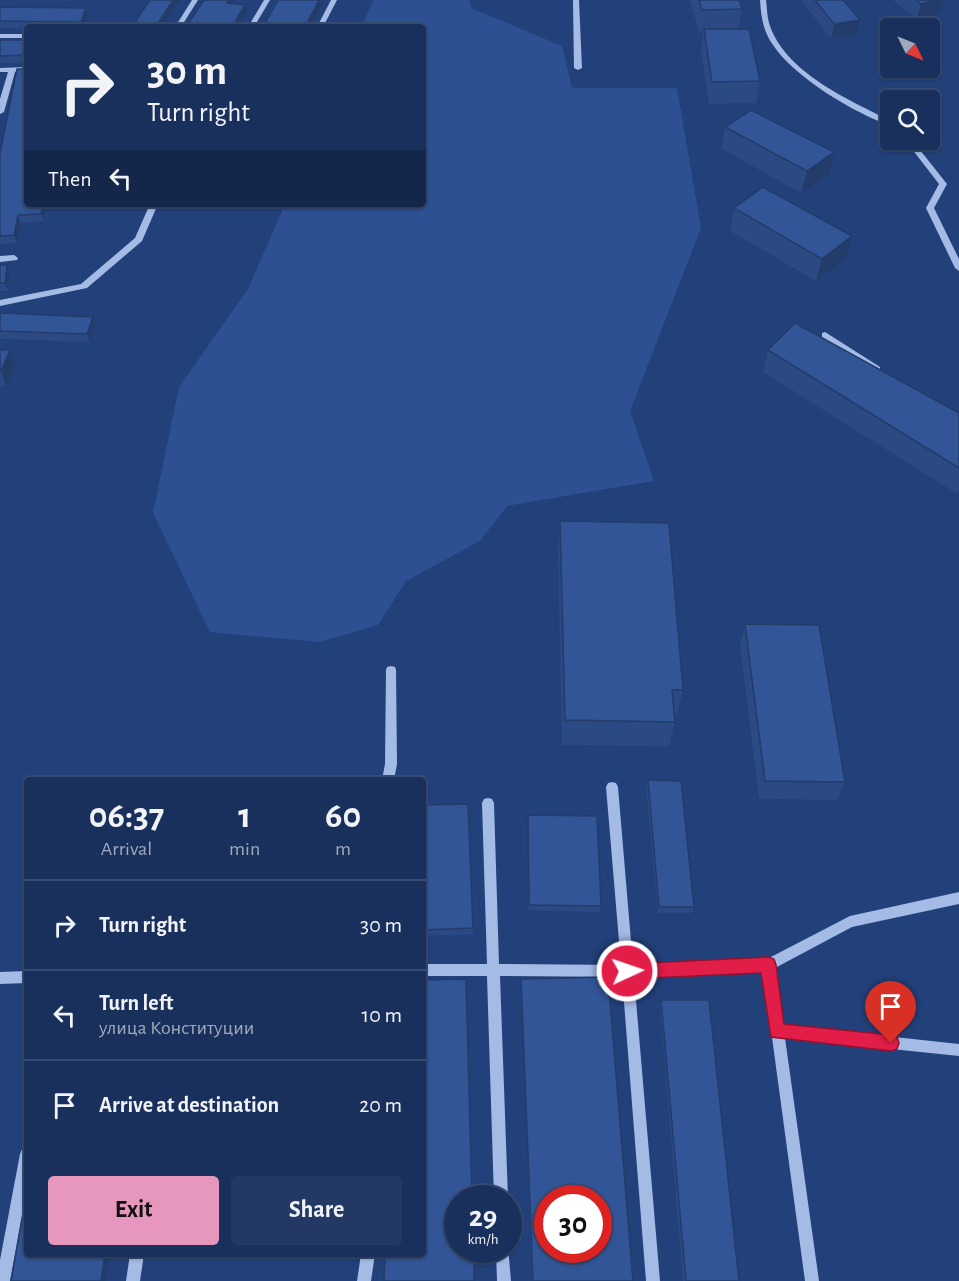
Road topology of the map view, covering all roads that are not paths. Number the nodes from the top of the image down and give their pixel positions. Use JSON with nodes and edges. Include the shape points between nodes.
{"nodes":[{"id":1,"x":195,"y":0,"type":"edge"},
{"id":2,"x":267,"y":0,"type":"edge"},
{"id":3,"x":334,"y":0,"type":"edge"},
{"id":4,"x":576,"y":0,"type":"edge"},
{"id":5,"x":763,"y":0,"type":"edge"},
{"id":6,"x":180,"y":24,"type":"edge"},
{"id":7,"x":253,"y":24,"type":"edge"},
{"id":8,"x":322,"y":24,"type":"edge"},
{"id":9,"x":0,"y":36,"type":"edge"},
{"id":10,"x":24,"y":36,"type":"edge"},
{"id":11,"x":578,"y":68,"type":"dead end"},
{"id":12,"x":24,"y":69,"type":"edge"},
{"id":13,"x":0,"y":70,"type":"edge"},
{"id":14,"x":12,"y":70,"type":"junction"},
{"id":15,"x":0,"y":112,"type":"edge"},
{"id":16,"x":880,"y":118,"type":"edge"},
{"id":17,"x":916,"y":150,"type":"edge"},
{"id":18,"x":153,"y":207,"type":"edge"},
{"id":19,"x":14,"y":258,"type":"dead end"},
{"id":20,"x":0,"y":259,"type":"edge"},
{"id":21,"x":959,"y":268,"type":"edge"},
{"id":22,"x":0,"y":303,"type":"edge"},
{"id":23,"x":825,"y":335,"type":"dead end"},
{"id":24,"x":882,"y":373,"type":"edge"},
{"id":25,"x":391,"y":670,"type":"dead end"},
{"id":26,"x":388,"y":777,"type":"edge"},
{"id":27,"x":612,"y":787,"type":"dead end"},
{"id":28,"x":488,"y":803,"type":"dead end"},
{"id":29,"x":959,"y":898,"type":"edge"},
{"id":30,"x":768,"y":965,"type":"junction"},
{"id":31,"x":492,"y":969,"type":"junction"},
{"id":32,"x":426,"y":970,"type":"edge"},
{"id":33,"x":627,"y":971,"type":"junction"},
{"id":34,"x":24,"y":977,"type":"edge"},
{"id":35,"x":0,"y":978,"type":"edge"},
{"id":36,"x":777,"y":1031,"type":"junction"},
{"id":37,"x":959,"y":1050,"type":"edge"},
{"id":38,"x":24,"y":1170,"type":"edge"},
{"id":39,"x":500,"y":1185,"type":"edge"},
{"id":40,"x":137,"y":1257,"type":"edge"},
{"id":41,"x":368,"y":1257,"type":"edge"},
{"id":42,"x":503,"y":1263,"type":"edge"},
{"id":43,"x":3,"y":1281,"type":"edge"},
{"id":44,"x":133,"y":1281,"type":"edge"},
{"id":45,"x":364,"y":1281,"type":"edge"},
{"id":46,"x":504,"y":1281,"type":"edge"},
{"id":47,"x":653,"y":1281,"type":"edge"},
{"id":48,"x":812,"y":1281,"type":"edge"}],
"edges":[{"from":1,"to":6,"type":"street"},
{"from":2,"to":7,"type":"street"},
{"from":3,"to":8,"type":"street"},
{"from":4,"to":11,"type":"street"},
{"from":5,"to":16,"type":"street","via":[[771,41],[823,90]]},
{"from":9,"to":10,"type":"street"},
{"from":12,"to":14,"type":"street"},
{"from":13,"to":14,"type":"street"},
{"from":14,"to":15,"type":"street"},
{"from":17,"to":21,"type":"street","via":[[943,184],[930,208]]},
{"from":18,"to":22,"type":"street","via":[[139,239],[84,286]]},
{"from":19,"to":20,"type":"street"},
{"from":23,"to":24,"type":"street"},
{"from":25,"to":26,"type":"street"},
{"from":27,"to":33,"type":"street"},
{"from":28,"to":31,"type":"street"},
{"from":29,"to":30,"type":"street","via":[[850,922]]},
{"from":30,"to":33,"type":"street"},
{"from":30,"to":36,"type":"street"},
{"from":31,"to":32,"type":"street"},
{"from":31,"to":33,"type":"street"},
{"from":31,"to":39,"type":"street"},
{"from":33,"to":47,"type":"street"},
{"from":34,"to":35,"type":"street"},
{"from":36,"to":37,"type":"street"},
{"from":36,"to":48,"type":"street"},
{"from":38,"to":43,"type":"street"},
{"from":40,"to":44,"type":"street"},
{"from":41,"to":45,"type":"street"},
{"from":42,"to":46,"type":"street"}]}
